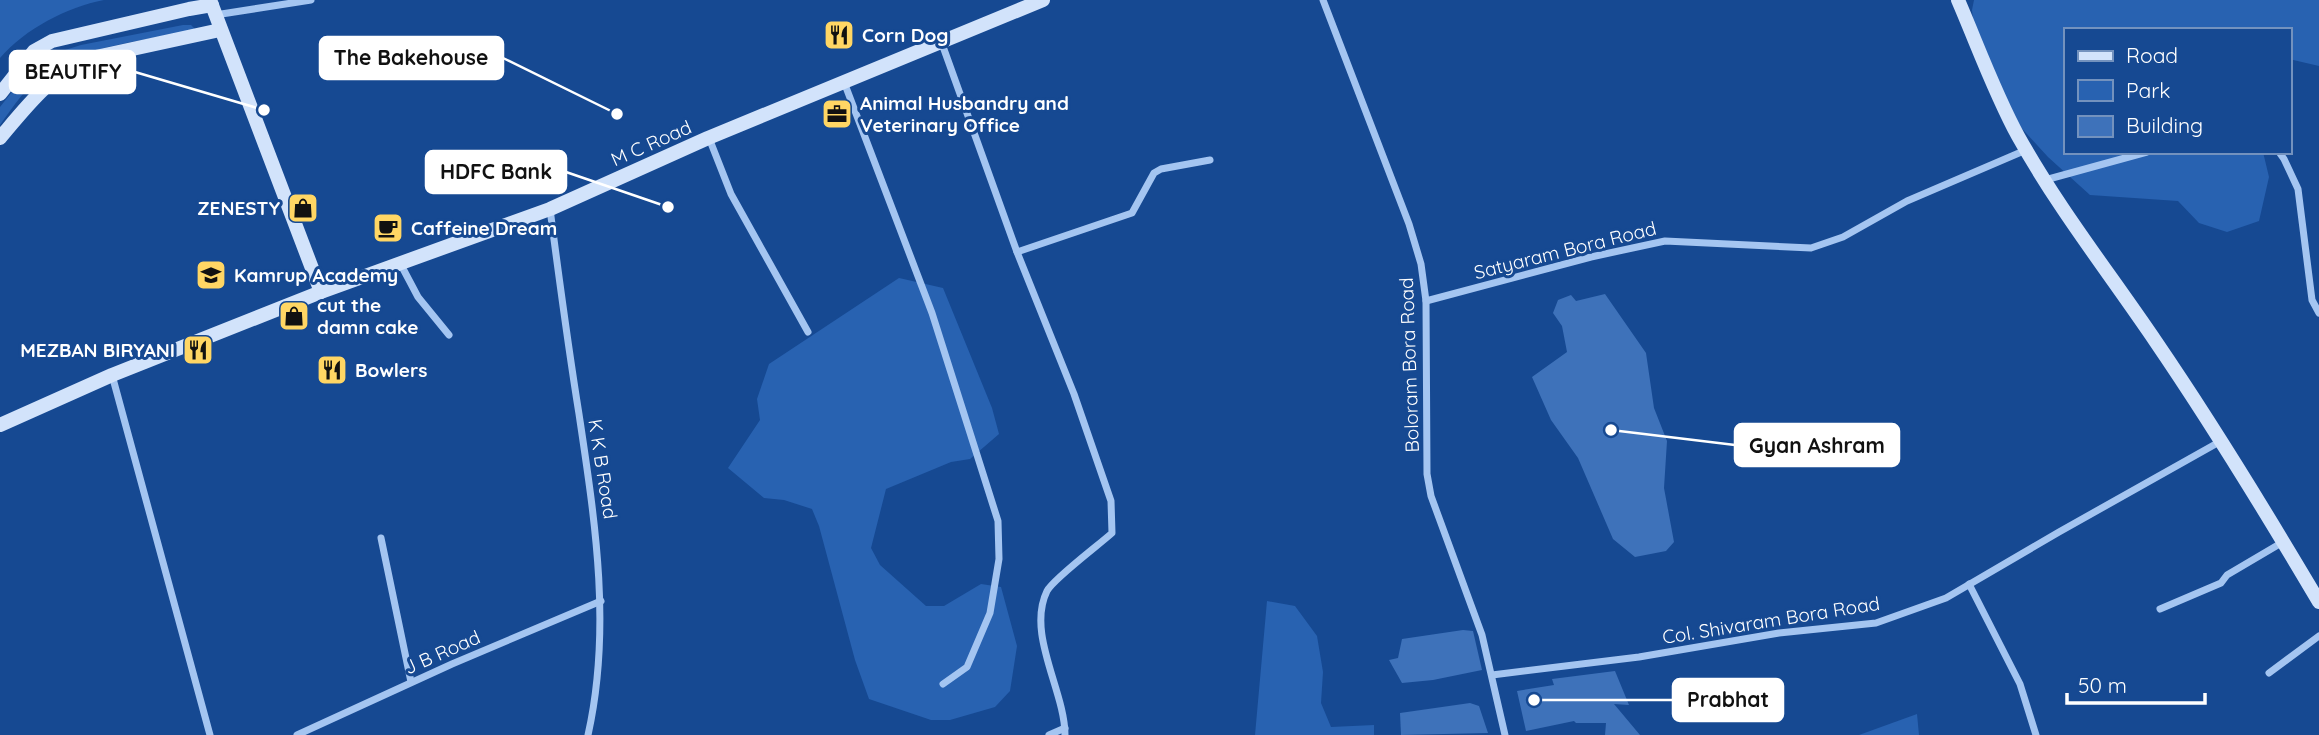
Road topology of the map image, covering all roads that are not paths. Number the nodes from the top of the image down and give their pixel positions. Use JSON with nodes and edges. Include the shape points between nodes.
{"nodes":[{"id":1,"x":311,"y":0,"type":"edge"},
{"id":2,"x":1043,"y":0,"type":"edge"},
{"id":3,"x":1323,"y":0,"type":"edge"},
{"id":4,"x":1958,"y":0,"type":"edge"},
{"id":5,"x":212,"y":7,"type":"edge"},
{"id":6,"x":220,"y":30,"type":"junction"},
{"id":7,"x":941,"y":41,"type":"junction"},
{"id":8,"x":844,"y":82,"type":"junction"},
{"id":9,"x":0,"y":94,"type":"edge"},
{"id":10,"x":0,"y":138,"type":"edge"},
{"id":11,"x":708,"y":138,"type":"junction"},
{"id":12,"x":2026,"y":150,"type":"junction"},
{"id":13,"x":2140,"y":154,"type":"edge"},
{"id":14,"x":2280,"y":154,"type":"edge"},
{"id":15,"x":1210,"y":160,"type":"dead end"},
{"id":16,"x":2044,"y":180,"type":"junction"},
{"id":17,"x":550,"y":209,"type":"junction"},
{"id":18,"x":1017,"y":252,"type":"junction"},
{"id":19,"x":400,"y":263,"type":"junction"},
{"id":20,"x":320,"y":292,"type":"junction"},
{"id":21,"x":1426,"y":301,"type":"junction"},
{"id":22,"x":2319,"y":313,"type":"edge"},
{"id":23,"x":808,"y":332,"type":"dead end"},
{"id":24,"x":449,"y":335,"type":"dead end"},
{"id":25,"x":112,"y":374,"type":"junction"},
{"id":26,"x":0,"y":425,"type":"edge"},
{"id":27,"x":2221,"y":441,"type":"junction"},
{"id":28,"x":381,"y":538,"type":"dead end"},
{"id":29,"x":2284,"y":542,"type":"junction"},
{"id":30,"x":1969,"y":584,"type":"junction"},
{"id":31,"x":601,"y":601,"type":"junction"},
{"id":32,"x":2319,"y":602,"type":"edge"},
{"id":33,"x":2160,"y":609,"type":"dead end"},
{"id":34,"x":2319,"y":636,"type":"edge"},
{"id":35,"x":2269,"y":673,"type":"dead end"},
{"id":36,"x":1492,"y":675,"type":"junction"},
{"id":37,"x":411,"y":682,"type":"junction"},
{"id":38,"x":943,"y":684,"type":"dead end"},
{"id":39,"x":1065,"y":731,"type":"edge"},
{"id":40,"x":210,"y":735,"type":"edge"},
{"id":41,"x":297,"y":735,"type":"edge"},
{"id":42,"x":588,"y":735,"type":"edge"},
{"id":43,"x":1049,"y":735,"type":"edge"},
{"id":44,"x":1505,"y":735,"type":"edge"},
{"id":45,"x":2036,"y":735,"type":"edge"}],
"edges":[{"from":1,"to":5,"type":"street"},
{"from":2,"to":7,"type":"street","name":"M C Road"},
{"from":3,"to":21,"type":"street","name":"Boloram Bora Road","via":[[1416,244]]},
{"from":4,"to":12,"type":"street"},
{"from":5,"to":6,"type":"street"},
{"from":5,"to":9,"type":"street","via":[[52,41],[34,51]]},
{"from":6,"to":10,"type":"street","via":[[77,64],[35,96]]},
{"from":6,"to":20,"type":"street"},
{"from":7,"to":8,"type":"street","name":"M C Road"},
{"from":7,"to":18,"type":"street"},
{"from":8,"to":11,"type":"street","name":"M C Road"},
{"from":8,"to":38,"type":"street","via":[[932,313],[998,521],[999,559],[990,613],[967,667]]},
{"from":11,"to":17,"type":"street","name":"M C Road"},
{"from":11,"to":23,"type":"street","via":[[731,194]]},
{"from":12,"to":16,"type":"street"},
{"from":12,"to":21,"type":"street","name":"Satyaram Bora Road","via":[[1811,248],[1665,240]]},
{"from":13,"to":16,"type":"street"},
{"from":14,"to":22,"type":"street","via":[[2298,189],[2312,300]]},
{"from":15,"to":18,"type":"street","via":[[1154,173],[1132,213]]},
{"from":16,"to":27,"type":"street"},
{"from":17,"to":19,"type":"street","name":"M C Road"},
{"from":17,"to":31,"type":"street","name":"K K B Road","via":[[596,528]]},
{"from":18,"to":39,"type":"street","via":[[1111,501],[1112,533],[1048,589],[1040,613]]},
{"from":19,"to":20,"type":"street","name":"M C Road"},
{"from":19,"to":24,"type":"street","via":[[418,297]]},
{"from":20,"to":25,"type":"street","name":"M C Road"},
{"from":21,"to":36,"type":"street","name":"Boloram Bora Road","via":[[1427,474]]},
{"from":25,"to":26,"type":"street","name":"M C Road"},
{"from":25,"to":40,"type":"street"},
{"from":27,"to":29,"type":"street"},
{"from":27,"to":30,"type":"street","name":"Col. Shivaram Bora Road"},
{"from":28,"to":37,"type":"street"},
{"from":29,"to":32,"type":"street"},
{"from":29,"to":33,"type":"street","via":[[2221,583]]},
{"from":30,"to":36,"type":"street","name":"Col. Shivaram Bora Road","via":[[1947,598],[1875,623]]},
{"from":30,"to":45,"type":"street","via":[[2020,684]]},
{"from":31,"to":37,"type":"street","name":"J B Road"},
{"from":31,"to":42,"type":"street","name":"K K B Road","via":[[600,666]]},
{"from":34,"to":35,"type":"street"},
{"from":36,"to":44,"type":"street","name":"Boloram Bora Road"},
{"from":37,"to":41,"type":"street","name":"J B Road"},
{"from":39,"to":43,"type":"street"}]}
